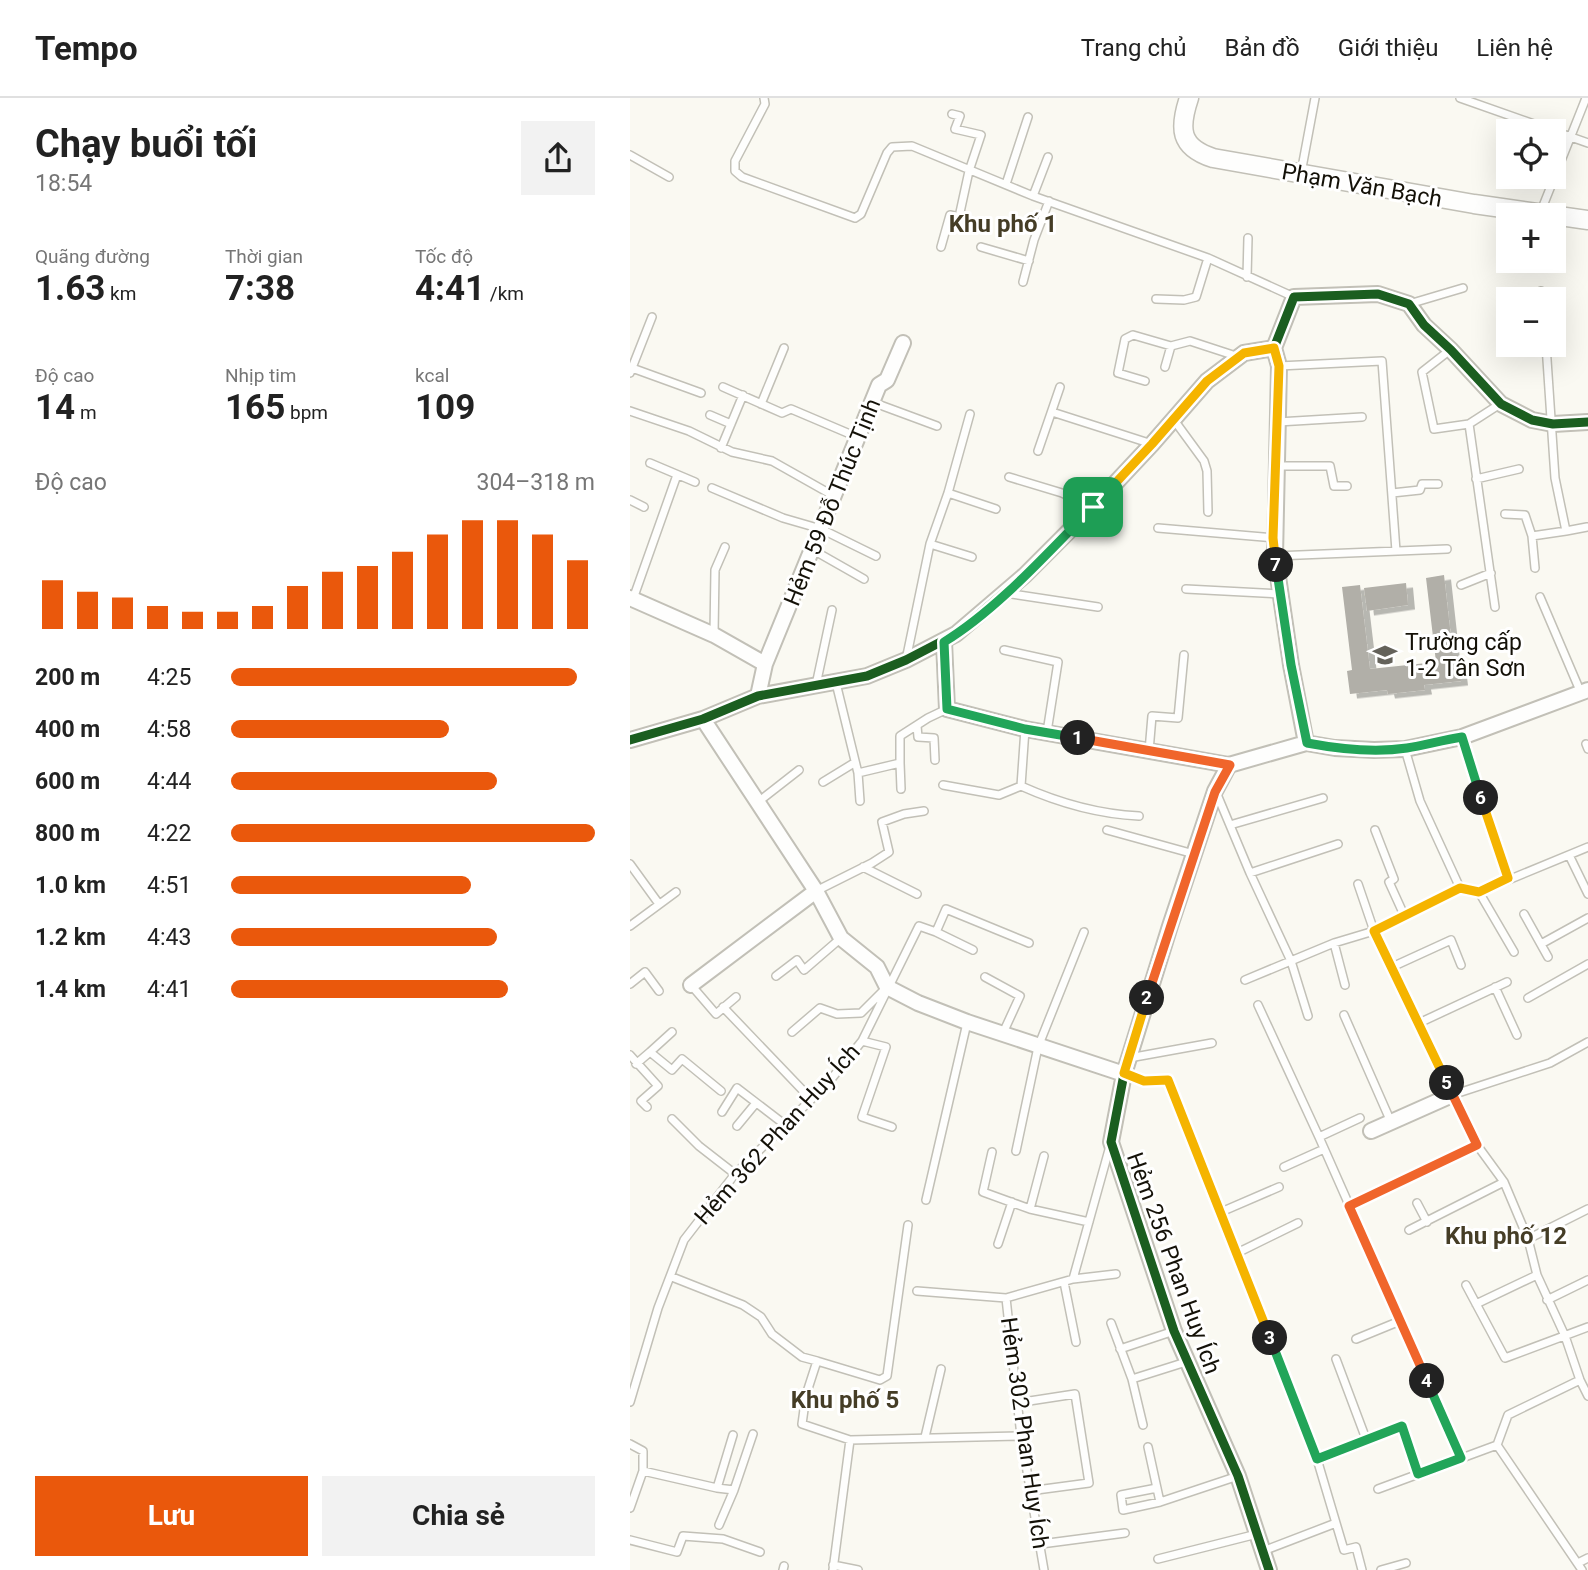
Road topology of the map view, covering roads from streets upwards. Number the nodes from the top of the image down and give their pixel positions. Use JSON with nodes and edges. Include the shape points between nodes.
{"nodes":[{"id":1,"x":1188,"y":98,"type":"edge"},
{"id":2,"x":1588,"y":220,"type":"edge"},
{"id":3,"x":903,"y":343,"type":"dead end"},
{"id":4,"x":1274,"y":348,"type":"junction"},
{"id":5,"x":1588,"y":422,"type":"edge"},
{"id":6,"x":631,"y":599,"type":"edge"},
{"id":7,"x":944,"y":642,"type":"junction"},
{"id":8,"x":765,"y":664,"type":"junction"},
{"id":9,"x":1585,"y":691,"type":"edge"},
{"id":10,"x":758,"y":696,"type":"junction"},
{"id":11,"x":703,"y":719,"type":"junction"},
{"id":12,"x":630,"y":740,"type":"edge"},
{"id":13,"x":1307,"y":743,"type":"junction"},
{"id":14,"x":1230,"y":765,"type":"junction"},
{"id":15,"x":816,"y":891,"type":"junction"},
{"id":16,"x":691,"y":985,"type":"road end"},
{"id":17,"x":1124,"y":1073,"type":"junction"},
{"id":18,"x":1452,"y":1095,"type":"road end"},
{"id":19,"x":1371,"y":1131,"type":"dead end"},
{"id":20,"x":1269,"y":1570,"type":"edge"}],
"edges":[{"from":1,"to":2,"type":"street","name":"Phạm Văn Bạch","via":[[1182,129],[1199,154]]},
{"from":3,"to":8,"type":"street","name":"Hẻm 59 Đỗ Thúc Tịnh","via":[[887,380],[879,385]]},
{"from":4,"to":5,"type":"street","via":[[1294,297],[1378,294],[1409,304],[1501,404],[1532,420]]},
{"from":4,"to":7,"type":"street","via":[[1244,353],[1207,381],[1093,507],[1004,593]]},
{"from":4,"to":13,"type":"street","via":[[1279,366],[1273,538]]},
{"from":6,"to":8,"type":"street","via":[[714,635]]},
{"from":7,"to":10,"type":"street","via":[[867,676]]},
{"from":7,"to":14,"type":"street","via":[[947,709],[1025,729]]},
{"from":8,"to":10,"type":"street","name":"Hẻm 59 Đỗ Thúc Tịnh"},
{"from":9,"to":13,"type":"street","via":[[1462,737],[1405,749]]},
{"from":10,"to":11,"type":"street"},
{"from":11,"to":12,"type":"street"},
{"from":11,"to":15,"type":"street"},
{"from":13,"to":14,"type":"street"},
{"from":14,"to":17,"type":"street","name":"Hẻm 256 Phan Huy Ích","via":[[1215,792]]},
{"from":15,"to":16,"type":"street"},
{"from":15,"to":17,"type":"street","via":[[841,938],[877,967],[887,987],[967,1022]]},
{"from":17,"to":20,"type":"street","name":"Hẻm 256 Phan Huy Ích","via":[[1111,1142],[1174,1331],[1238,1476]]},
{"from":18,"to":19,"type":"street"}]}
